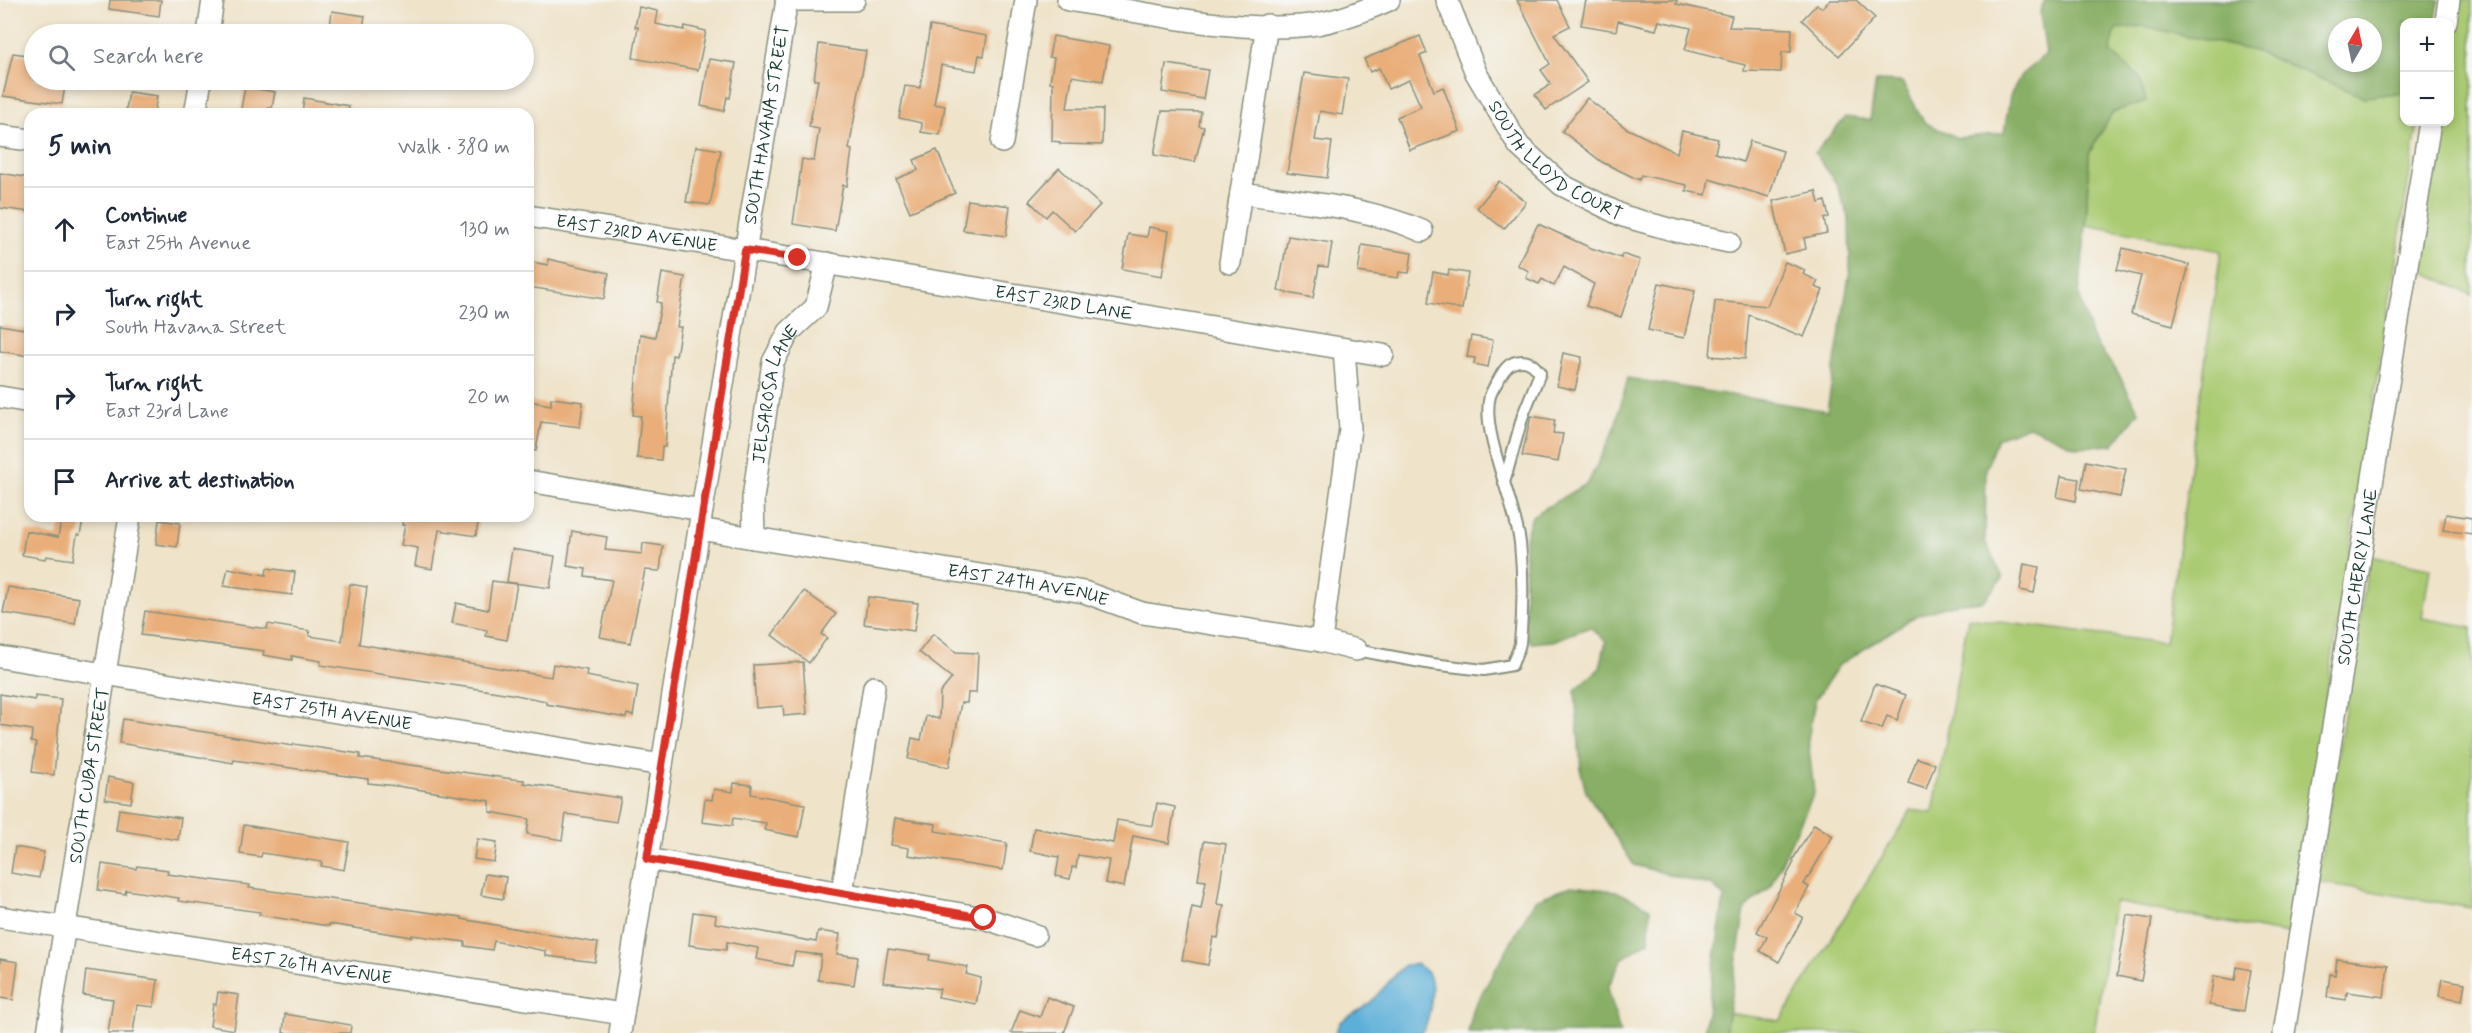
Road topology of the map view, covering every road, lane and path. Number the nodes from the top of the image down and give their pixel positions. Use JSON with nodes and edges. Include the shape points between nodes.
{"nodes":[{"id":1,"x":213,"y":0,"type":"edge"},
{"id":2,"x":787,"y":0,"type":"edge"},
{"id":3,"x":854,"y":0,"type":"edge"},
{"id":4,"x":1026,"y":0,"type":"edge"},
{"id":5,"x":1068,"y":0,"type":"edge"},
{"id":6,"x":1389,"y":0,"type":"edge"},
{"id":7,"x":1447,"y":0,"type":"edge"},
{"id":8,"x":2449,"y":0,"type":"edge"},
{"id":9,"x":2446,"y":18,"type":"edge"},
{"id":10,"x":209,"y":24,"type":"edge"},
{"id":11,"x":1267,"y":25,"type":"junction"},
{"id":12,"x":199,"y":90,"type":"edge"},
{"id":13,"x":196,"y":108,"type":"edge"},
{"id":14,"x":2429,"y":126,"type":"edge"},
{"id":15,"x":0,"y":136,"type":"edge"},
{"id":16,"x":24,"y":139,"type":"edge"},
{"id":17,"x":1002,"y":142,"type":"dead end"},
{"id":18,"x":1241,"y":193,"type":"junction"},
{"id":19,"x":534,"y":217,"type":"edge"},
{"id":20,"x":1422,"y":231,"type":"dead end"},
{"id":21,"x":1729,"y":242,"type":"dead end"},
{"id":22,"x":745,"y":250,"type":"junction"},
{"id":23,"x":827,"y":263,"type":"junction"},
{"id":24,"x":1230,"y":263,"type":"dead end"},
{"id":25,"x":1344,"y":349,"type":"junction"},
{"id":26,"x":1383,"y":355,"type":"dead end"},
{"id":27,"x":0,"y":397,"type":"edge"},
{"id":28,"x":24,"y":401,"type":"edge"},
{"id":29,"x":534,"y":482,"type":"edge"},
{"id":30,"x":1504,"y":483,"type":"junction"},
{"id":31,"x":701,"y":519,"type":"junction"},
{"id":32,"x":129,"y":522,"type":"edge"},
{"id":33,"x":753,"y":538,"type":"junction"},
{"id":34,"x":1321,"y":641,"type":"junction"},
{"id":35,"x":1356,"y":650,"type":"joint"},
{"id":36,"x":0,"y":657,"type":"edge"},
{"id":37,"x":105,"y":674,"type":"junction"},
{"id":38,"x":874,"y":687,"type":"dead end"},
{"id":39,"x":662,"y":765,"type":"junction"},
{"id":40,"x":647,"y":859,"type":"junction"},
{"id":41,"x":842,"y":893,"type":"junction"},
{"id":42,"x":0,"y":917,"type":"edge"},
{"id":43,"x":65,"y":928,"type":"junction"},
{"id":44,"x":1035,"y":935,"type":"dead end"},
{"id":45,"x":621,"y":1023,"type":"edge"},
{"id":46,"x":48,"y":1033,"type":"edge"},
{"id":47,"x":2284,"y":1033,"type":"edge"}],
"edges":[{"from":1,"to":10,"type":"street"},
{"from":2,"to":3,"type":"street"},
{"from":2,"to":22,"type":"street","name":"SOUTH HAVANA STREET"},
{"from":4,"to":17,"type":"street"},
{"from":5,"to":11,"type":"street","via":[[1225,25]]},
{"from":6,"to":11,"type":"street","via":[[1363,12],[1302,26]]},
{"from":7,"to":21,"type":"street","name":"SOUTH LLOYD COURT","via":[[1476,73],[1519,146],[1562,185],[1623,216]]},
{"from":8,"to":9,"type":"street"},
{"from":11,"to":18,"type":"street"},
{"from":12,"to":13,"type":"street"},
{"from":14,"to":47,"type":"street","name":"SOUTH CHERRY LANE"},
{"from":15,"to":16,"type":"street"},
{"from":18,"to":20,"type":"street","via":[[1362,210]]},
{"from":18,"to":24,"type":"street"},
{"from":19,"to":22,"type":"street","name":"EAST 23RD AVENUE"},
{"from":22,"to":23,"type":"street","name":"EAST 23RD LANE"},
{"from":22,"to":31,"type":"street","name":"SOUTH HAVANA STREET"},
{"from":23,"to":25,"type":"street","name":"EAST 23RD LANE"},
{"from":23,"to":33,"type":"street","name":"JELSAROSA LANE","via":[[816,307],[789,332],[773,362],[753,498]]},
{"from":25,"to":26,"type":"street","name":"EAST 23RD LANE"},
{"from":25,"to":34,"type":"street","via":[[1350,429]]},
{"from":27,"to":28,"type":"street"},
{"from":29,"to":31,"type":"street","name":"EAST 24TH AVENUE"},
{"from":30,"to":30,"type":"lane","via":[[1490,421],[1490,397],[1503,371],[1512,362],[1525,361],[1540,373],[1523,414]]},
{"from":30,"to":35,"type":"lane","via":[[1520,540],[1520,645],[1512,665],[1484,670]]},
{"from":31,"to":33,"type":"street","name":"EAST 24TH AVENUE"},
{"from":31,"to":39,"type":"street","name":"SOUTH HAVANA STREET"},
{"from":32,"to":37,"type":"street","name":"SOUTH CUBA STREET"},
{"from":33,"to":34,"type":"street","name":"EAST 24TH AVENUE","via":[[1084,592],[1142,613]]},
{"from":34,"to":35,"type":"street","name":"EAST 24TH AVENUE"},
{"from":36,"to":37,"type":"street","name":"EAST 25TH AVENUE"},
{"from":37,"to":39,"type":"street","name":"EAST 25TH AVENUE"},
{"from":37,"to":43,"type":"street","name":"SOUTH CUBA STREET"},
{"from":38,"to":41,"type":"street"},
{"from":39,"to":40,"type":"street","name":"SOUTH HAVANA STREET"},
{"from":40,"to":41,"type":"street"},
{"from":40,"to":45,"type":"street","name":"SOUTH HAVANA STREET"},
{"from":41,"to":44,"type":"street","via":[[984,918]]},
{"from":42,"to":43,"type":"street","name":"EAST 26TH AVENUE"},
{"from":43,"to":45,"type":"street","name":"EAST 26TH AVENUE"},
{"from":43,"to":46,"type":"street","name":"SOUTH CUBA STREET"}]}
